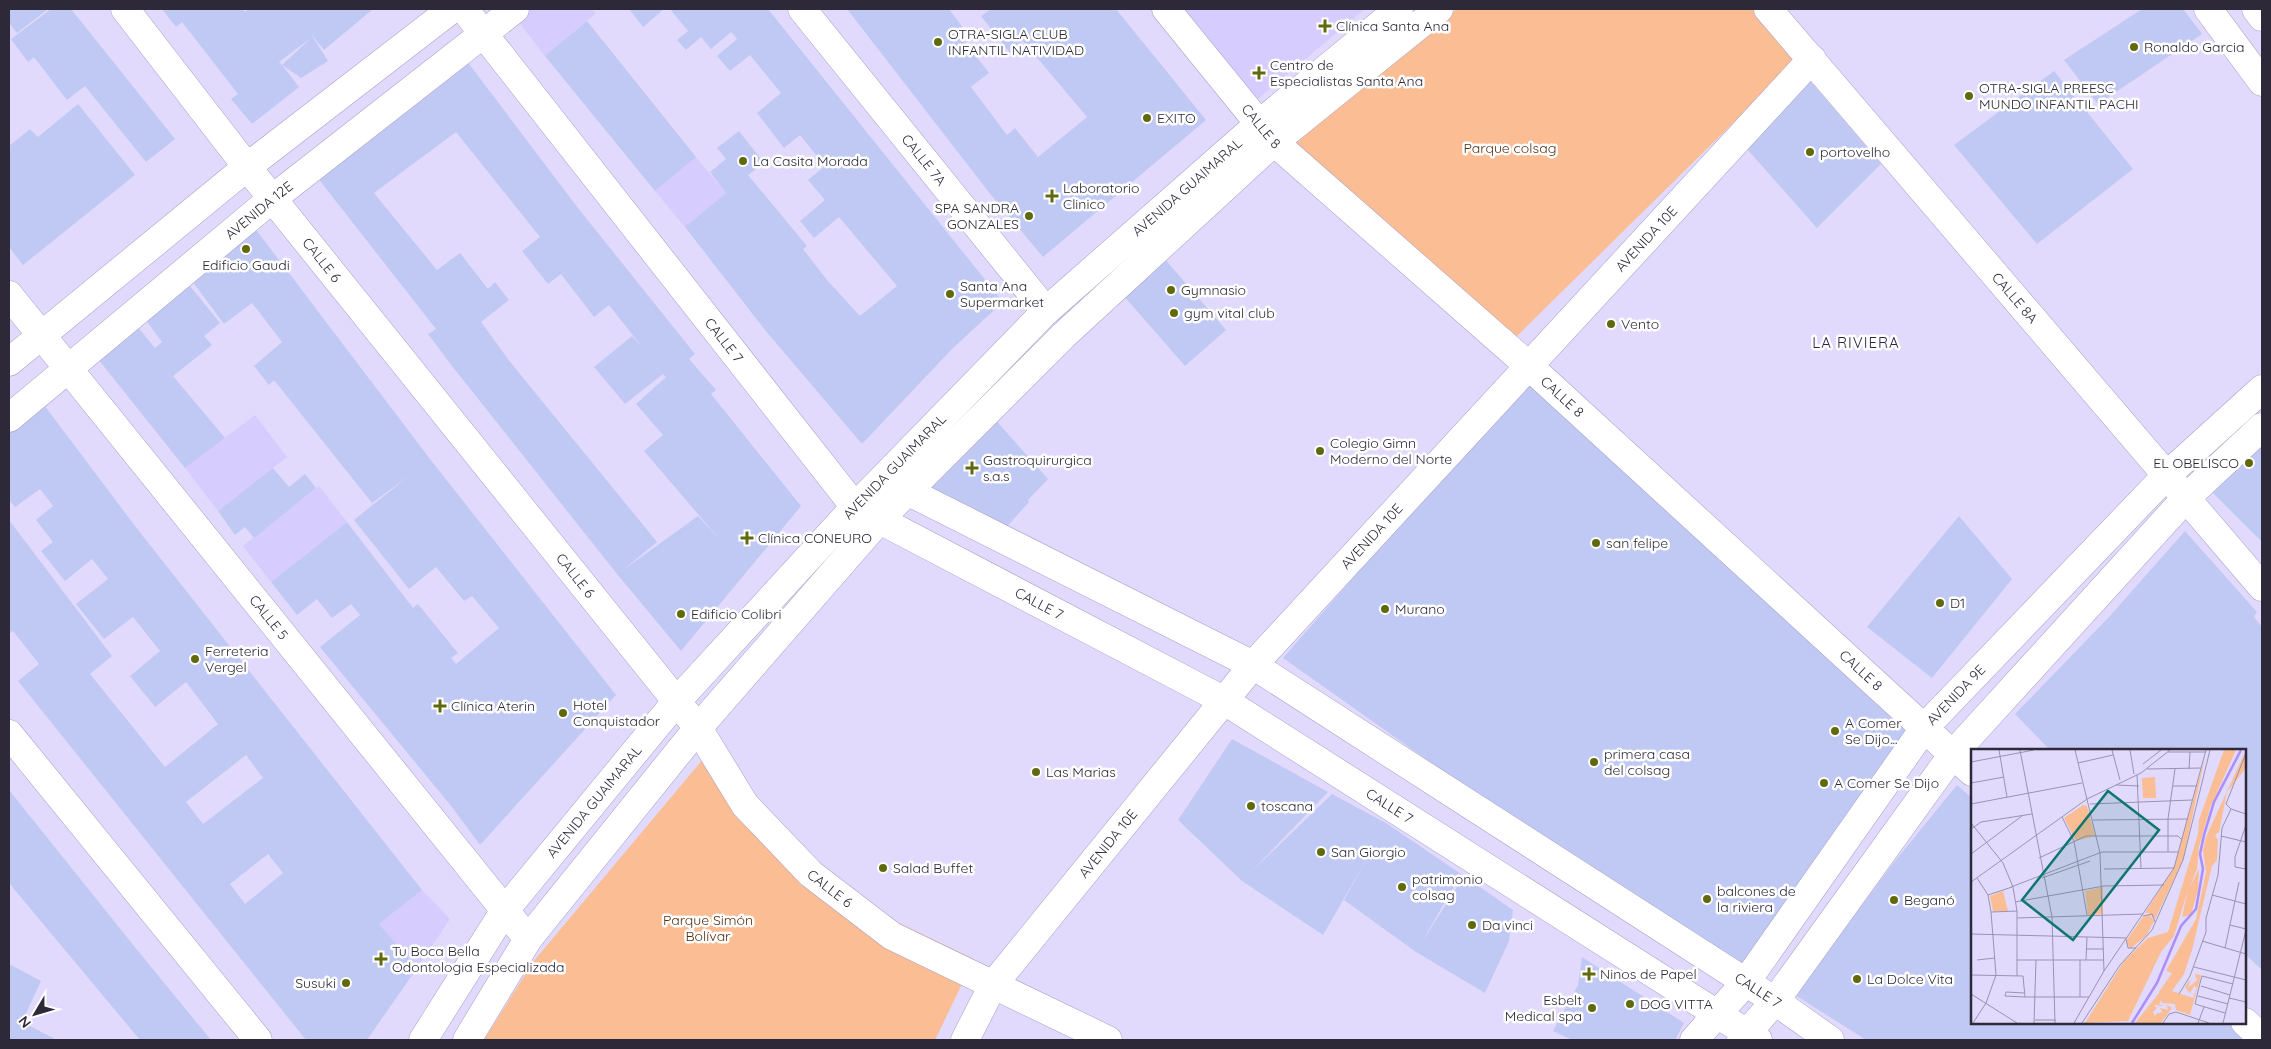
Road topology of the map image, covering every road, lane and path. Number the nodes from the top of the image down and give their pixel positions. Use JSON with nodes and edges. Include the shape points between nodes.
{"nodes":[{"id":1,"x":125,"y":9,"type":"edge"},
{"id":2,"x":452,"y":9,"type":"edge"},
{"id":3,"x":464,"y":9,"type":"edge"},
{"id":4,"x":515,"y":9,"type":"edge"},
{"id":5,"x":802,"y":9,"type":"edge"},
{"id":6,"x":1166,"y":9,"type":"edge"},
{"id":7,"x":1399,"y":9,"type":"edge"},
{"id":8,"x":1439,"y":9,"type":"edge"},
{"id":9,"x":1768,"y":9,"type":"edge"},
{"id":10,"x":2208,"y":9,"type":"edge"},
{"id":11,"x":2256,"y":9,"type":"edge"},
{"id":12,"x":2262,"y":17,"type":"edge"},
{"id":13,"x":484,"y":34,"type":"junction"},
{"id":14,"x":1812,"y":59,"type":"junction"},
{"id":15,"x":2262,"y":82,"type":"edge"},
{"id":16,"x":1266,"y":133,"type":"junction"},
{"id":17,"x":247,"y":167,"type":"junction"},
{"id":18,"x":272,"y":198,"type":"junction"},
{"id":19,"x":9,"y":295,"type":"edge"},
{"id":20,"x":1046,"y":311,"type":"junction"},
{"id":21,"x":41,"y":335,"type":"junction"},
{"id":22,"x":9,"y":362,"type":"edge"},
{"id":23,"x":1530,"y":367,"type":"junction"},
{"id":24,"x":68,"y":369,"type":"junction"},
{"id":25,"x":2262,"y":389,"type":"edge"},
{"id":26,"x":9,"y":418,"type":"edge"},
{"id":27,"x":2262,"y":428,"type":"edge"},
{"id":28,"x":2166,"y":476,"type":"junction"},
{"id":29,"x":907,"y":491,"type":"junction"},
{"id":30,"x":2186,"y":498,"type":"junction"},
{"id":31,"x":855,"y":507,"type":"junction"},
{"id":32,"x":880,"y":519,"type":"junction"},
{"id":33,"x":2262,"y":587,"type":"edge"},
{"id":34,"x":1253,"y":665,"type":"junction"},
{"id":35,"x":1223,"y":700,"type":"junction"},
{"id":36,"x":676,"y":702,"type":"junction"},
{"id":37,"x":1925,"y":727,"type":"junction"},
{"id":38,"x":698,"y":728,"type":"junction"},
{"id":39,"x":9,"y":734,"type":"edge"},
{"id":40,"x":1975,"y":749,"type":"edge"},
{"id":41,"x":1963,"y":763,"type":"edge"},
{"id":42,"x":505,"y":910,"type":"junction"},
{"id":43,"x":528,"y":939,"type":"junction"},
{"id":44,"x":1746,"y":982,"type":"junction"},
{"id":45,"x":993,"y":985,"type":"junction"},
{"id":46,"x":1775,"y":1001,"type":"junction"},
{"id":47,"x":1717,"y":1015,"type":"junction"},
{"id":48,"x":2246,"y":1023,"type":"edge"},
{"id":49,"x":1748,"y":1038,"type":"edge"},
{"id":50,"x":2262,"y":1038,"type":"edge"},
{"id":51,"x":258,"y":1040,"type":"edge"},
{"id":52,"x":423,"y":1040,"type":"edge"},
{"id":53,"x":467,"y":1040,"type":"edge"},
{"id":54,"x":965,"y":1040,"type":"edge"},
{"id":55,"x":1108,"y":1040,"type":"edge"},
{"id":56,"x":1694,"y":1040,"type":"edge"},
{"id":57,"x":1830,"y":1040,"type":"edge"}],
"edges":[{"from":1,"to":17,"type":"street","name":"CALLE 6"},
{"from":2,"to":17,"type":"street"},
{"from":3,"to":13,"type":"street","name":"CALLE 7"},
{"from":4,"to":13,"type":"street","name":"AVENIDA 12E"},
{"from":5,"to":20,"type":"street","name":"CALLE 7A"},
{"from":6,"to":16,"type":"street","name":"CALLE 8"},
{"from":7,"to":16,"type":"street","name":"AVENIDA GUAIMARAL"},
{"from":8,"to":16,"type":"street","name":"AVENIDA GUAIMARAL"},
{"from":9,"to":14,"type":"street","name":"CALLE 8A"},
{"from":10,"to":15,"type":"street"},
{"from":11,"to":12,"type":"street"},
{"from":13,"to":18,"type":"street","name":"AVENIDA 12E"},
{"from":13,"to":31,"type":"street","name":"CALLE 7"},
{"from":14,"to":23,"type":"street","name":"AVENIDA 10E"},
{"from":14,"to":28,"type":"street","name":"CALLE 8A"},
{"from":16,"to":20,"type":"street","name":"AVENIDA GUAIMARAL"},
{"from":16,"to":23,"type":"street","name":"CALLE 8"},
{"from":16,"to":29,"type":"street","name":"AVENIDA GUAIMARAL"},
{"from":17,"to":18,"type":"street","name":"CALLE 6"},
{"from":17,"to":21,"type":"street"},
{"from":18,"to":24,"type":"street","name":"AVENIDA 12E"},
{"from":18,"to":36,"type":"street","name":"CALLE 6"},
{"from":19,"to":21,"type":"street","name":"CALLE 5"},
{"from":20,"to":31,"type":"street","name":"AVENIDA GUAIMARAL"},
{"from":21,"to":22,"type":"street"},
{"from":21,"to":24,"type":"street","name":"CALLE 5"},
{"from":23,"to":34,"type":"street","name":"AVENIDA 10E"},
{"from":23,"to":37,"type":"street","name":"CALLE 8"},
{"from":24,"to":26,"type":"street","name":"AVENIDA 12E"},
{"from":24,"to":42,"type":"street","name":"CALLE 5"},
{"from":25,"to":28,"type":"street","name":"AVENIDA 9E"},
{"from":27,"to":30,"type":"street"},
{"from":28,"to":30,"type":"street","name":"CALLE 8A"},
{"from":28,"to":37,"type":"street","name":"AVENIDA 9E"},
{"from":29,"to":32,"type":"street","name":"AVENIDA GUAIMARAL"},
{"from":29,"to":34,"type":"street","name":"CALLE 7"},
{"from":30,"to":33,"type":"street","name":"CALLE 8A"},
{"from":30,"to":40,"type":"street"},
{"from":31,"to":32,"type":"street","name":"CALLE 7"},
{"from":31,"to":36,"type":"street","name":"AVENIDA GUAIMARAL"},
{"from":32,"to":35,"type":"street","name":"CALLE 7"},
{"from":32,"to":38,"type":"street","name":"AVENIDA GUAIMARAL"},
{"from":34,"to":35,"type":"street","name":"AVENIDA 10E"},
{"from":34,"to":44,"type":"street","name":"CALLE 7"},
{"from":35,"to":45,"type":"street","name":"AVENIDA 10E"},
{"from":35,"to":47,"type":"street","name":"CALLE 7"},
{"from":36,"to":38,"type":"street","name":"CALLE 6"},
{"from":36,"to":42,"type":"street","name":"AVENIDA GUAIMARAL"},
{"from":37,"to":41,"type":"street","name":"CALLE 8"},
{"from":37,"to":44,"type":"street","name":"AVENIDA 9E"},
{"from":38,"to":43,"type":"street","name":"AVENIDA GUAIMARAL"},
{"from":38,"to":45,"type":"street","name":"CALLE 6","via":[[745,805],[811,874],[892,936]]},
{"from":39,"to":51,"type":"street"},
{"from":41,"to":46,"type":"street"},
{"from":42,"to":43,"type":"street","name":"CALLE 5"},
{"from":42,"to":52,"type":"street","name":"AVENIDA GUAIMARAL"},
{"from":43,"to":53,"type":"street","name":"AVENIDA GUAIMARAL"},
{"from":44,"to":46,"type":"street","name":"CALLE 7"},
{"from":44,"to":47,"type":"street","name":"AVENIDA 9E"},
{"from":45,"to":54,"type":"street","name":"AVENIDA 10E"},
{"from":45,"to":55,"type":"street","name":"CALLE 6"},
{"from":46,"to":49,"type":"street"},
{"from":46,"to":57,"type":"street","name":"CALLE 7"},
{"from":47,"to":49,"type":"street","name":"CALLE 7"},
{"from":47,"to":56,"type":"street","name":"AVENIDA 9E"},
{"from":48,"to":50,"type":"street"}]}
